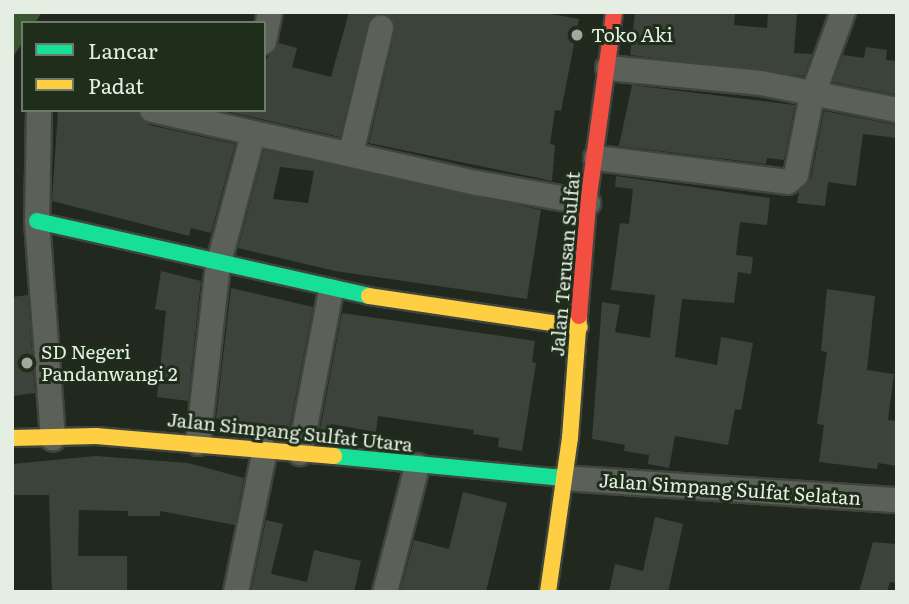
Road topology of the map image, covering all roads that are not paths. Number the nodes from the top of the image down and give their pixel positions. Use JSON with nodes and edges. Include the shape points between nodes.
{"nodes":[{"id":1,"x":270,"y":12,"type":"edge"},
{"id":2,"x":614,"y":12,"type":"edge"},
{"id":3,"x":843,"y":12,"type":"edge"},
{"id":4,"x":381,"y":27,"type":"dead end"},
{"id":5,"x":266,"y":32,"type":"edge"},
{"id":6,"x":608,"y":68,"type":"junction"},
{"id":7,"x":814,"y":93,"type":"junction"},
{"id":8,"x":897,"y":110,"type":"edge"},
{"id":9,"x":39,"y":112,"type":"edge"},
{"id":10,"x":160,"y":112,"type":"edge"},
{"id":11,"x":253,"y":134,"type":"junction"},
{"id":12,"x":351,"y":153,"type":"junction"},
{"id":13,"x":596,"y":158,"type":"junction"},
{"id":14,"x":588,"y":203,"type":"junction"},
{"id":15,"x":37,"y":221,"type":"junction"},
{"id":16,"x":218,"y":266,"type":"junction"},
{"id":17,"x":331,"y":291,"type":"junction"},
{"id":18,"x":580,"y":327,"type":"junction"},
{"id":19,"x":12,"y":438,"type":"edge"},
{"id":20,"x":53,"y":438,"type":"junction"},
{"id":21,"x":198,"y":443,"type":"junction"},
{"id":22,"x":265,"y":450,"type":"junction"},
{"id":23,"x":300,"y":453,"type":"junction"},
{"id":24,"x":417,"y":466,"type":"junction"},
{"id":25,"x":563,"y":478,"type":"junction"},
{"id":26,"x":897,"y":500,"type":"edge"},
{"id":27,"x":236,"y":592,"type":"edge"},
{"id":28,"x":385,"y":592,"type":"edge"},
{"id":29,"x":548,"y":592,"type":"edge"}],
"edges":[{"from":1,"to":5,"type":"street"},
{"from":2,"to":6,"type":"street","name":"Jalan Terusan Sulfat"},
{"from":3,"to":7,"type":"street"},
{"from":4,"to":12,"type":"street"},
{"from":6,"to":7,"type":"street","via":[[761,83]]},
{"from":6,"to":13,"type":"street","name":"Jalan Terusan Sulfat"},
{"from":7,"to":8,"type":"street"},
{"from":7,"to":13,"type":"street","via":[[796,175],[788,182]]},
{"from":9,"to":15,"type":"street"},
{"from":10,"to":11,"type":"street"},
{"from":11,"to":12,"type":"street"},
{"from":11,"to":16,"type":"street"},
{"from":12,"to":14,"type":"street"},
{"from":13,"to":14,"type":"street","name":"Jalan Terusan Sulfat"},
{"from":14,"to":18,"type":"street","name":"Jalan Terusan Sulfat"},
{"from":15,"to":16,"type":"street"},
{"from":15,"to":20,"type":"street"},
{"from":16,"to":17,"type":"street"},
{"from":16,"to":21,"type":"street"},
{"from":17,"to":18,"type":"street"},
{"from":17,"to":23,"type":"street"},
{"from":18,"to":25,"type":"street","name":"Jalan Terusan Sulfat"},
{"from":19,"to":20,"type":"street","name":"Jalan Simpang Sulfat Utara"},
{"from":20,"to":21,"type":"street","name":"Jalan Simpang Sulfat Utara"},
{"from":21,"to":22,"type":"street","name":"Jalan Simpang Sulfat Utara"},
{"from":22,"to":23,"type":"street","name":"Jalan Simpang Sulfat Utara"},
{"from":22,"to":27,"type":"street"},
{"from":23,"to":24,"type":"street","name":"Jalan Simpang Sulfat Utara"},
{"from":24,"to":25,"type":"street","name":"Jalan Simpang Sulfat Utara"},
{"from":24,"to":28,"type":"street"},
{"from":25,"to":26,"type":"street","name":"Jalan Simpang Sulfat Selatan"},
{"from":25,"to":29,"type":"street","name":"Jalan Terusan Sulfat"}]}
